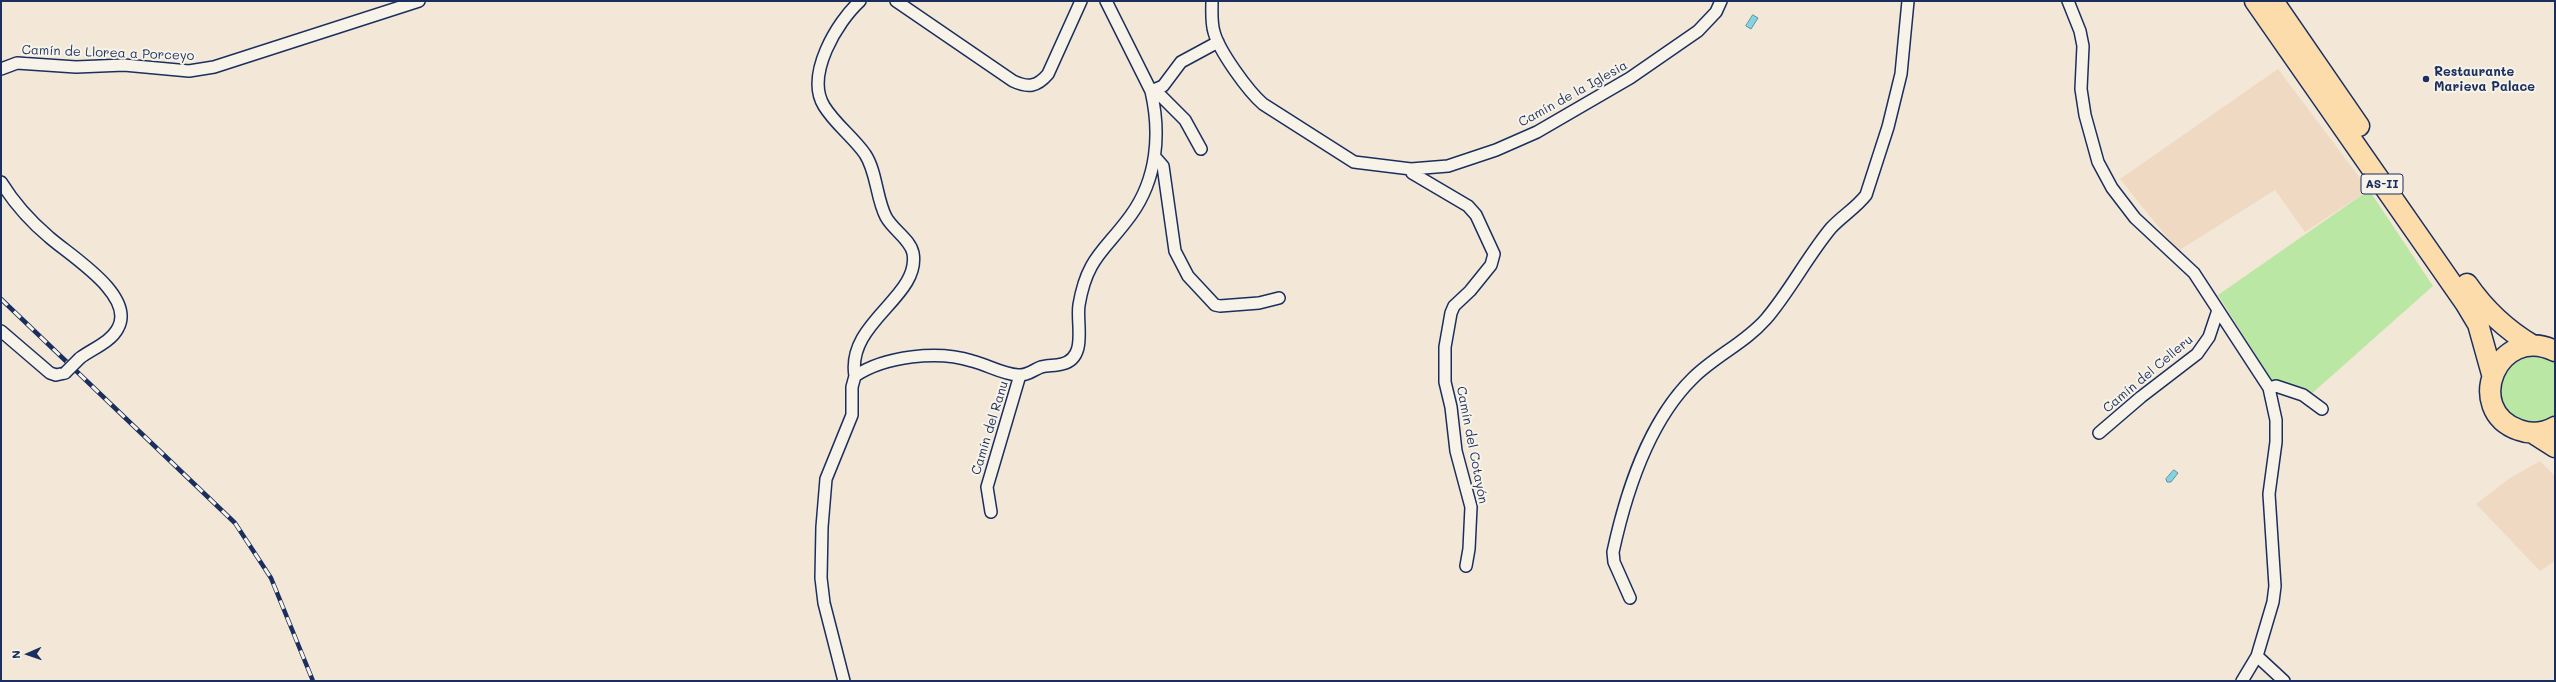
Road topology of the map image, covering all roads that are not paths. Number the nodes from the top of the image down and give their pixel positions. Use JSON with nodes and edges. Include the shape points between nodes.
{"nodes":[{"id":1,"x":419,"y":1,"type":"edge"},
{"id":2,"x":860,"y":1,"type":"edge"},
{"id":3,"x":896,"y":1,"type":"edge"},
{"id":4,"x":1081,"y":1,"type":"edge"},
{"id":5,"x":1106,"y":1,"type":"edge"},
{"id":6,"x":1212,"y":1,"type":"edge"},
{"id":7,"x":1721,"y":1,"type":"edge"},
{"id":8,"x":1908,"y":1,"type":"edge"},
{"id":9,"x":2068,"y":1,"type":"edge"},
{"id":10,"x":2255,"y":1,"type":"edge"},
{"id":11,"x":2273,"y":1,"type":"edge"},
{"id":12,"x":1218,"y":42,"type":"junction"},
{"id":13,"x":1,"y":69,"type":"edge"},
{"id":14,"x":1153,"y":91,"type":"junction"},
{"id":15,"x":1201,"y":149,"type":"dead end"},
{"id":16,"x":1156,"y":158,"type":"junction"},
{"id":17,"x":1411,"y":169,"type":"junction"},
{"id":18,"x":1,"y":182,"type":"edge"},
{"id":19,"x":1279,"y":298,"type":"dead end"},
{"id":20,"x":2218,"y":310,"type":"junction"},
{"id":21,"x":1,"y":331,"type":"edge"},
{"id":22,"x":2532,"y":345,"type":"junction"},
{"id":23,"x":2555,"y":351,"type":"edge"},
{"id":24,"x":2492,"y":374,"type":"junction"},
{"id":25,"x":1020,"y":375,"type":"junction"},
{"id":26,"x":855,"y":376,"type":"junction"},
{"id":27,"x":2270,"y":388,"type":"junction"},
{"id":28,"x":2322,"y":409,"type":"dead end"},
{"id":29,"x":2555,"y":427,"type":"edge"},
{"id":30,"x":2099,"y":433,"type":"dead end"},
{"id":31,"x":2533,"y":433,"type":"junction"},
{"id":32,"x":2555,"y":447,"type":"edge"},
{"id":33,"x":992,"y":512,"type":"dead end"},
{"id":34,"x":1466,"y":566,"type":"dead end"},
{"id":35,"x":1630,"y":598,"type":"dead end"},
{"id":36,"x":2257,"y":656,"type":"junction"},
{"id":37,"x":844,"y":681,"type":"edge"},
{"id":38,"x":2242,"y":681,"type":"edge"},
{"id":39,"x":2284,"y":681,"type":"edge"}],
"edges":[{"from":1,"to":13,"type":"street","name":"Camín de Llorea a Porceyo","via":[[201,70],[124,65],[17,63]]},
{"from":2,"to":26,"type":"street","via":[[834,33],[825,52],[821,61],[819,93],[824,107],[865,155],[886,216],[909,244],[913,261],[912,272],[902,288],[867,330],[857,347]]},
{"from":3,"to":4,"type":"street","via":[[1013,81],[1029,86],[1040,82],[1048,74]]},
{"from":5,"to":14,"type":"street"},
{"from":6,"to":12,"type":"street","name":"Camín de la Iglesia","via":[[1213,28]]},
{"from":7,"to":17,"type":"street","name":"Camín de la Iglesia","via":[[1716,12],[1698,30],[1650,66],[1537,132],[1496,150],[1448,166]]},
{"from":8,"to":35,"type":"street","via":[[1901,74],[1888,128],[1866,195],[1832,227],[1754,332],[1692,378],[1657,428],[1644,453],[1631,487],[1613,552],[1614,562]]},
{"from":9,"to":20,"type":"street","via":[[2083,46],[2082,95],[2091,142],[2098,162],[2112,188],[2134,218],[2194,274]]},
{"from":10,"to":24,"type":"highway","number":"AS-II","via":[[2466,304],[2478,324]]},
{"from":11,"to":22,"type":"highway","number":"AS-II","via":[[2473,292],[2505,328]]},
{"from":12,"to":14,"type":"street","via":[[1181,62],[1163,86]]},
{"from":12,"to":17,"type":"street","name":"Camín de la Iglesia","via":[[1251,94],[1343,157],[1354,162]]},
{"from":14,"to":15,"type":"street","via":[[1185,120]]},
{"from":14,"to":16,"type":"street"},
{"from":16,"to":19,"type":"street","via":[[1163,166],[1175,251],[1188,276],[1215,305]]},
{"from":16,"to":25,"type":"street","via":[[1138,204],[1098,253],[1086,273],[1078,306],[1080,340],[1071,359],[1062,364],[1041,367]]},
{"from":17,"to":34,"type":"street","name":"Camín del Cotayón","via":[[1412,173],[1435,188],[1468,206],[1476,215],[1494,254],[1491,265],[1454,306],[1445,347],[1445,382],[1456,451],[1471,507],[1470,549]]},
{"from":18,"to":21,"type":"street","bridge":true,"via":[[26,216],[104,282],[117,300],[122,316],[118,328],[108,339],[80,358],[65,373],[56,375],[50,373]]},
{"from":20,"to":27,"type":"street"},
{"from":20,"to":30,"type":"street","name":"Camín del Celleru","via":[[2209,337],[2200,351]]},
{"from":22,"to":23,"type":"highway","number":"AS-II"},
{"from":22,"to":24,"type":"highway","via":[[2519,347],[2508,353]]},
{"from":24,"to":31,"type":"highway","number":"AS-II","via":[[2491,401],[2497,414],[2513,428]]},
{"from":25,"to":26,"type":"street","via":[[971,360],[939,356],[899,359]]},
{"from":25,"to":33,"type":"street","name":"Camín del Ranu","via":[[987,487]]},
{"from":26,"to":37,"type":"street","via":[[852,387],[852,415],[826,479],[822,527],[821,578],[824,603]]},
{"from":27,"to":28,"type":"street","via":[[2276,386],[2303,395]]},
{"from":27,"to":36,"type":"street","via":[[2276,420],[2276,442],[2269,494],[2274,586],[2272,608]]},
{"from":29,"to":31,"type":"highway","number":"AS-II"},
{"from":31,"to":32,"type":"highway","number":"AS-II"},
{"from":36,"to":38,"type":"street"},
{"from":36,"to":39,"type":"street"}]}
